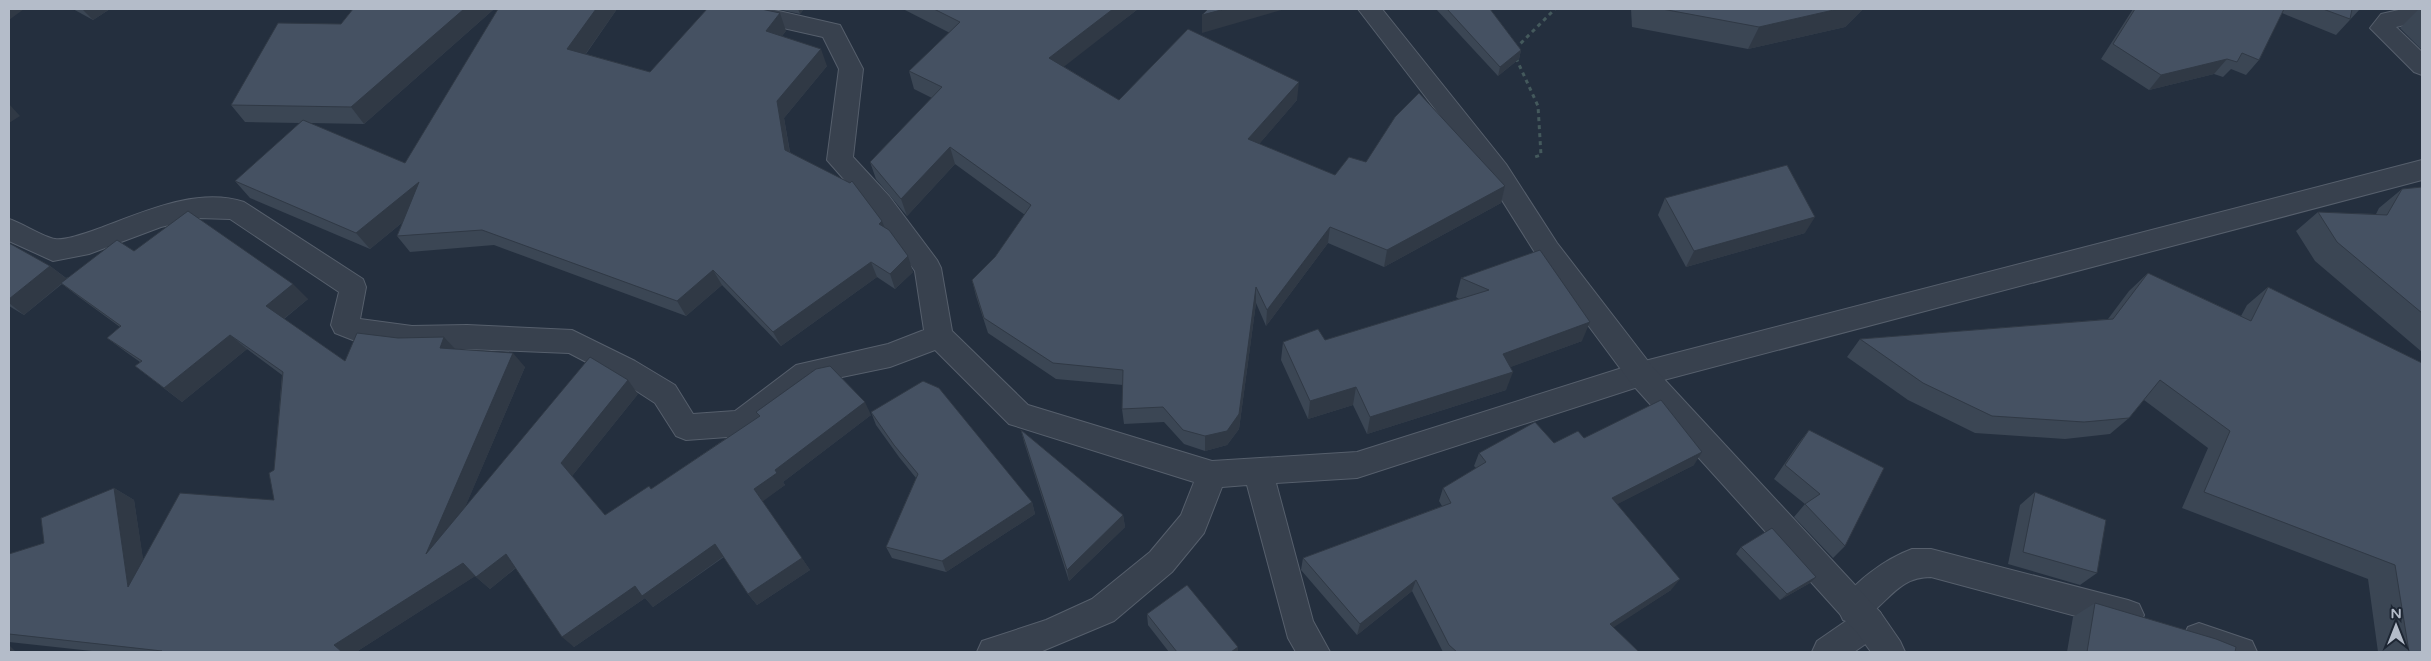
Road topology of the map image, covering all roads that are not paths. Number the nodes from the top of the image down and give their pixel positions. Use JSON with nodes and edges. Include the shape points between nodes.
{"nodes":[{"id":1,"x":734,"y":9,"type":"edge"},
{"id":2,"x":1369,"y":9,"type":"edge"},
{"id":3,"x":2422,"y":12,"type":"edge"},
{"id":4,"x":2383,"y":14,"type":"edge"},
{"id":5,"x":2422,"y":66,"type":"edge"},
{"id":6,"x":2422,"y":170,"type":"edge"},
{"id":7,"x":9,"y":229,"type":"edge"},
{"id":8,"x":938,"y":336,"type":"junction"},
{"id":9,"x":1642,"y":374,"type":"junction"},
{"id":10,"x":1258,"y":472,"type":"junction"},
{"id":11,"x":1212,"y":474,"type":"junction"},
{"id":12,"x":1862,"y":616,"type":"junction"},
{"id":13,"x":993,"y":652,"type":"edge"},
{"id":14,"x":1314,"y":652,"type":"edge"},
{"id":15,"x":1828,"y":652,"type":"edge"},
{"id":16,"x":1889,"y":652,"type":"edge"},
{"id":17,"x":2241,"y":652,"type":"edge"}],
"edges":[{"from":1,"to":8,"type":"street","via":[[832,31],[851,69],[840,160],[880,203],[928,268]]},
{"from":2,"to":9,"type":"street","via":[[1497,171],[1548,251]]},
{"from":3,"to":4,"type":"street"},
{"from":4,"to":5,"type":"street","via":[[2382,28]]},
{"from":6,"to":9,"type":"street"},
{"from":7,"to":8,"type":"street","via":[[53,250],[89,243],[158,217],[198,208],[235,210],[353,287],[345,325],[363,332],[412,338],[572,342],[665,394],[686,427],[740,423],[806,373],[890,355]]},
{"from":8,"to":11,"type":"street","via":[[1019,414]]},
{"from":9,"to":10,"type":"street","via":[[1357,465]]},
{"from":9,"to":12,"type":"street"},
{"from":10,"to":11,"type":"street"},
{"from":10,"to":14,"type":"street","via":[[1299,627]]},
{"from":11,"to":13,"type":"street","via":[[1193,523],[1161,562],[1103,610],[1050,634]]},
{"from":12,"to":15,"type":"street"},
{"from":12,"to":16,"type":"street"},
{"from":12,"to":17,"type":"street","via":[[1890,576],[1912,563],[1931,563],[2050,593]]}]}
